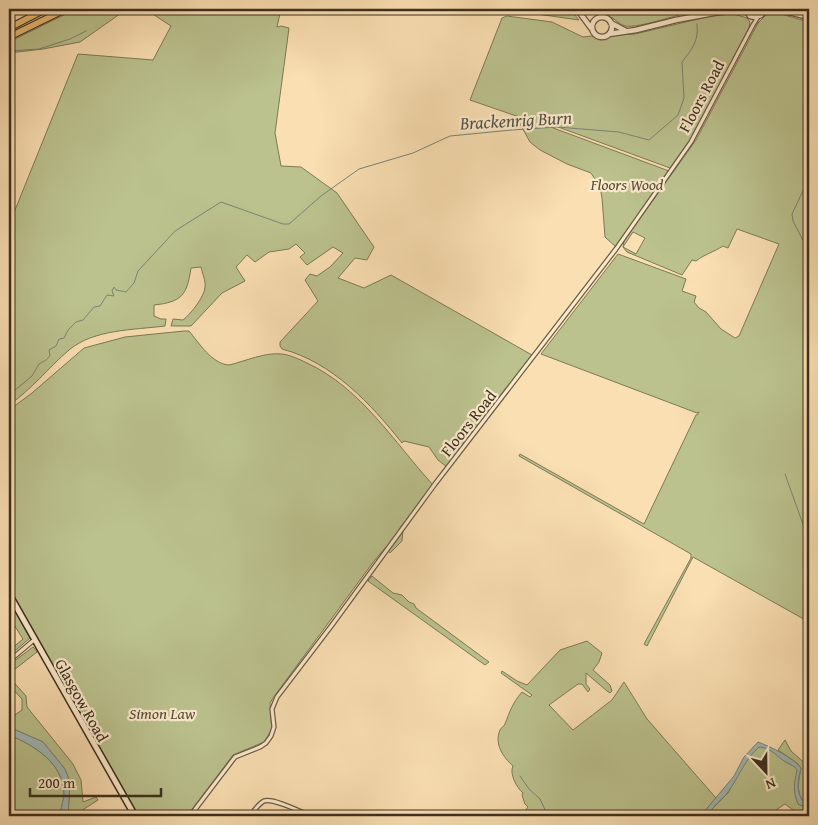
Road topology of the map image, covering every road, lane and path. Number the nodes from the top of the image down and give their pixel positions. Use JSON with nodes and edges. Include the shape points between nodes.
{"nodes":[{"id":1,"x":46,"y":9,"type":"edge"},
{"id":2,"x":66,"y":9,"type":"edge"},
{"id":3,"x":734,"y":9,"type":"edge"},
{"id":4,"x":777,"y":9,"type":"edge"},
{"id":5,"x":578,"y":10,"type":"edge"},
{"id":6,"x":764,"y":11,"type":"edge"},
{"id":7,"x":748,"y":13,"type":"edge"},
{"id":8,"x":600,"y":17,"type":"junction"},
{"id":9,"x":758,"y":17,"type":"junction"},
{"id":10,"x":809,"y":17,"type":"edge"},
{"id":11,"x":610,"y":22,"type":"junction"},
{"id":12,"x":753,"y":25,"type":"junction"},
{"id":13,"x":9,"y":28,"type":"edge"},
{"id":14,"x":592,"y":29,"type":"junction"},
{"id":15,"x":628,"y":31,"type":"junction"},
{"id":16,"x":609,"y":34,"type":"junction"},
{"id":17,"x":9,"y":36,"type":"edge"},
{"id":18,"x":9,"y":594,"type":"edge"},
{"id":19,"x":34,"y":640,"type":"junction"},
{"id":20,"x":9,"y":661,"type":"edge"},
{"id":21,"x":134,"y":816,"type":"edge"},
{"id":22,"x":190,"y":816,"type":"edge"},
{"id":23,"x":250,"y":816,"type":"edge"},
{"id":24,"x":311,"y":816,"type":"edge"}],
"edges":[{"from":1,"to":13,"type":"highway"},
{"from":2,"to":17,"type":"highway"},
{"from":3,"to":7,"type":"street"},
{"from":3,"to":15,"type":"street"},
{"from":4,"to":6,"type":"street"},
{"from":4,"to":10,"type":"street"},
{"from":5,"to":8,"type":"street","via":[[590,17]]},
{"from":5,"to":14,"type":"street"},
{"from":6,"to":9,"type":"street"},
{"from":7,"to":9,"type":"street"},
{"from":7,"to":12,"type":"street"},
{"from":8,"to":11,"type":"street"},
{"from":8,"to":14,"type":"street","via":[[593,22]]},
{"from":9,"to":12,"type":"street","name":"Floors Road"},
{"from":11,"to":15,"type":"street"},
{"from":11,"to":16,"type":"street"},
{"from":12,"to":22,"type":"street","name":"Floors Road","via":[[691,142],[616,250],[435,484],[277,697],[272,709],[274,727],[271,736],[260,747],[235,756]]},
{"from":14,"to":16,"type":"street","via":[[599,37]]},
{"from":15,"to":16,"type":"street"},
{"from":18,"to":19,"type":"main road","name":"Glasgow Road"},
{"from":19,"to":20,"type":"street"},
{"from":19,"to":21,"type":"main road","name":"Glasgow Road"},
{"from":23,"to":24,"type":"street","via":[[259,804],[266,801]]}]}
